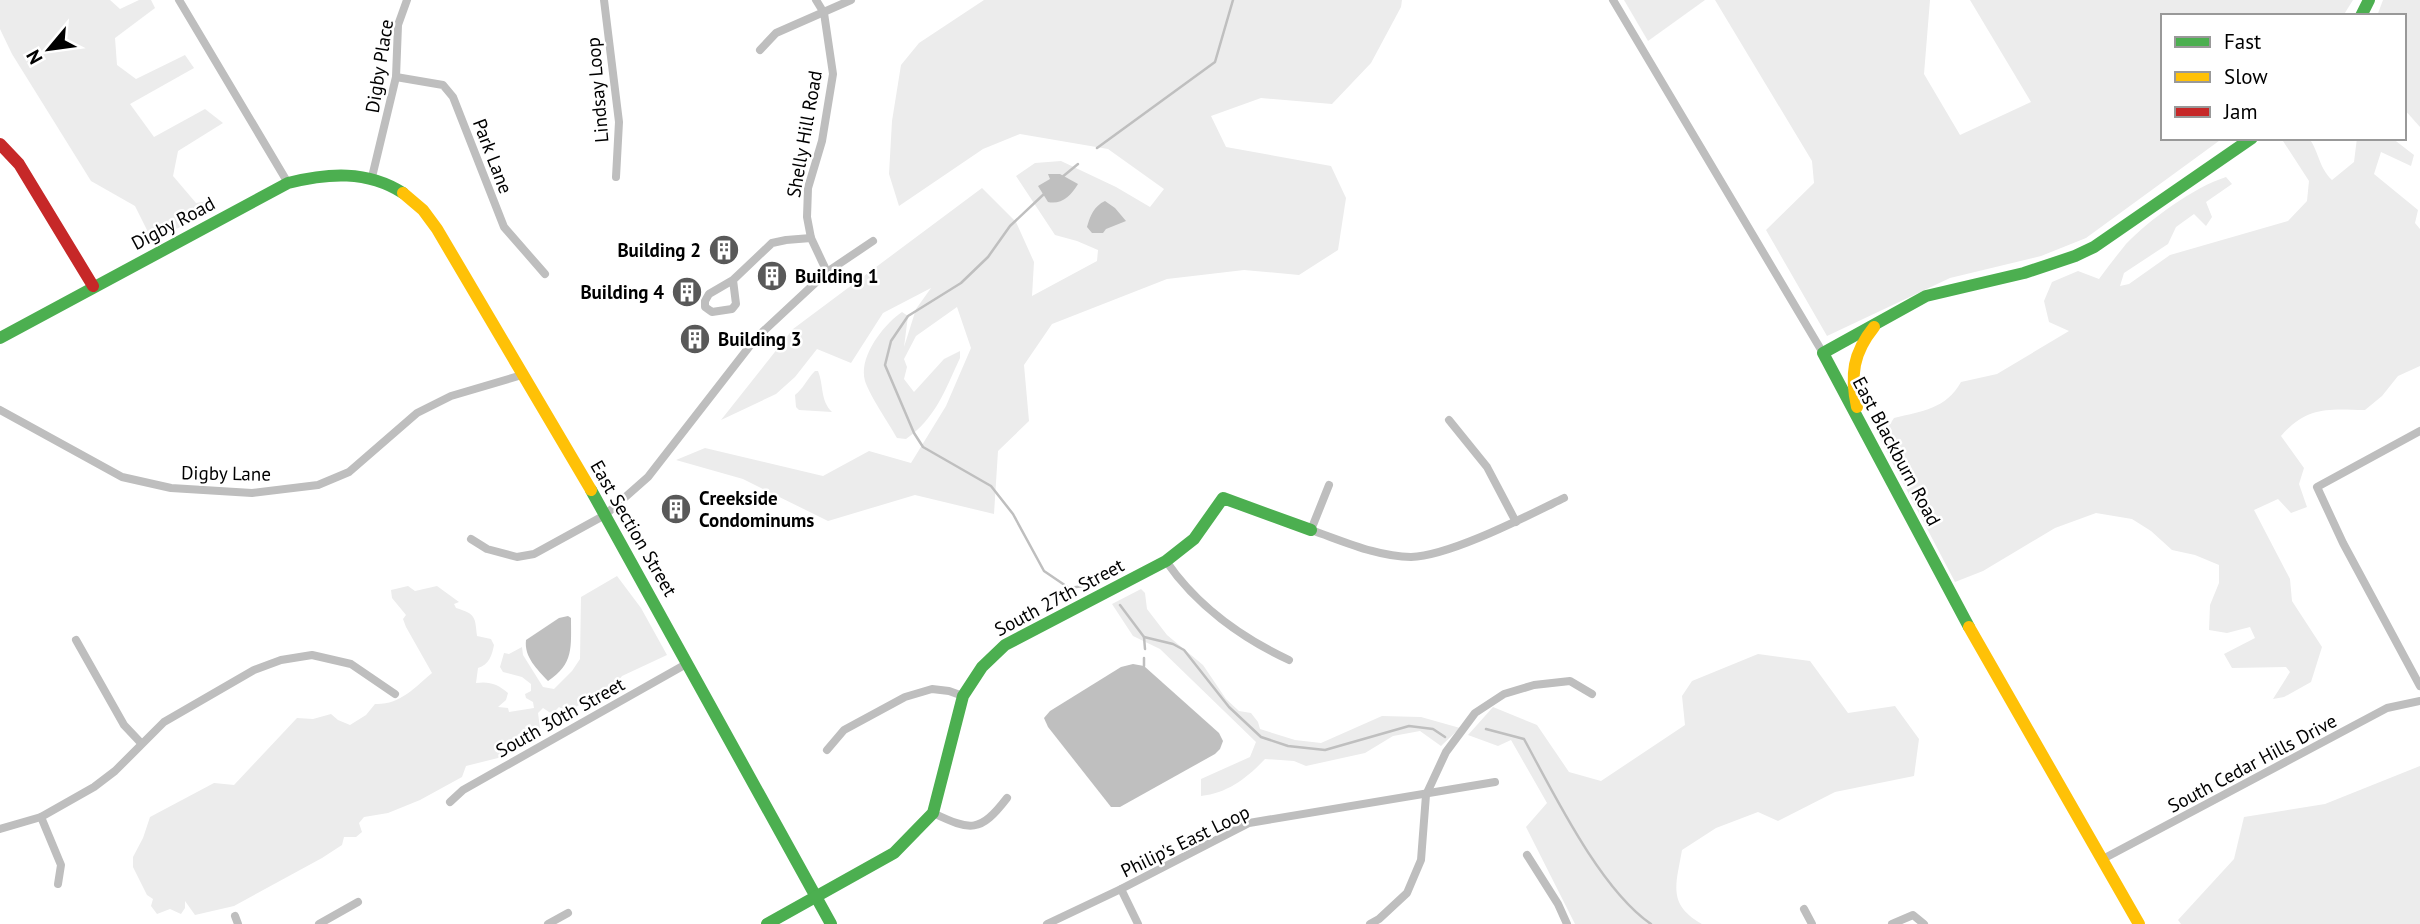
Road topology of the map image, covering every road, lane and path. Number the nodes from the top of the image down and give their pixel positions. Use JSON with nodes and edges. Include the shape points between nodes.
{"nodes":[{"id":1,"x":179,"y":0,"type":"edge"},
{"id":2,"x":407,"y":0,"type":"edge"},
{"id":3,"x":604,"y":0,"type":"edge"},
{"id":4,"x":816,"y":0,"type":"edge"},
{"id":5,"x":851,"y":0,"type":"edge"},
{"id":6,"x":1614,"y":0,"type":"edge"},
{"id":7,"x":824,"y":13,"type":"junction"},
{"id":8,"x":760,"y":50,"type":"dead end"},
{"id":9,"x":396,"y":76,"type":"junction"},
{"id":10,"x":2249,"y":140,"type":"edge"},
{"id":11,"x":0,"y":144,"type":"edge"},
{"id":12,"x":372,"y":177,"type":"junction"},
{"id":13,"x":616,"y":177,"type":"dead end"},
{"id":14,"x":288,"y":183,"type":"junction"},
{"id":15,"x":811,"y":238,"type":"junction"},
{"id":16,"x":873,"y":241,"type":"dead end"},
{"id":17,"x":827,"y":272,"type":"junction"},
{"id":18,"x":545,"y":274,"type":"dead end"},
{"id":19,"x":733,"y":280,"type":"junction"},
{"id":20,"x":93,"y":286,"type":"junction"},
{"id":21,"x":1879,"y":322,"type":"junction"},
{"id":22,"x":0,"y":338,"type":"edge"},
{"id":23,"x":1823,"y":353,"type":"junction"},
{"id":24,"x":522,"y":375,"type":"junction"},
{"id":25,"x":0,"y":410,"type":"edge"},
{"id":26,"x":1449,"y":420,"type":"dead end"},
{"id":27,"x":1862,"y":427,"type":"junction"},
{"id":28,"x":2420,"y":431,"type":"edge"},
{"id":29,"x":1329,"y":485,"type":"dead end"},
{"id":30,"x":1564,"y":498,"type":"dead end"},
{"id":31,"x":605,"y":515,"type":"junction"},
{"id":32,"x":1516,"y":522,"type":"junction"},
{"id":33,"x":1311,"y":530,"type":"junction"},
{"id":34,"x":471,"y":539,"type":"dead end"},
{"id":35,"x":1166,"y":561,"type":"junction"},
{"id":36,"x":76,"y":640,"type":"dead end"},
{"id":37,"x":1289,"y":660,"type":"dead end"},
{"id":38,"x":688,"y":663,"type":"junction"},
{"id":39,"x":2420,"y":686,"type":"edge"},
{"id":40,"x":395,"y":694,"type":"dead end"},
{"id":41,"x":1592,"y":694,"type":"dead end"},
{"id":42,"x":963,"y":696,"type":"junction"},
{"id":43,"x":2420,"y":701,"type":"edge"},
{"id":44,"x":141,"y":743,"type":"junction"},
{"id":45,"x":827,"y":750,"type":"dead end"},
{"id":46,"x":1495,"y":782,"type":"dead end"},
{"id":47,"x":1426,"y":795,"type":"junction"},
{"id":48,"x":1007,"y":798,"type":"dead end"},
{"id":49,"x":450,"y":802,"type":"dead end"},
{"id":50,"x":933,"y":813,"type":"junction"},
{"id":51,"x":41,"y":817,"type":"junction"},
{"id":52,"x":0,"y":829,"type":"edge"},
{"id":53,"x":1527,"y":855,"type":"dead end"},
{"id":54,"x":2101,"y":860,"type":"junction"},
{"id":55,"x":58,"y":884,"type":"dead end"},
{"id":56,"x":1121,"y":889,"type":"junction"},
{"id":57,"x":816,"y":896,"type":"junction"},
{"id":58,"x":358,"y":902,"type":"dead end"},
{"id":59,"x":1804,"y":909,"type":"dead end"},
{"id":60,"x":568,"y":913,"type":"dead end"},
{"id":61,"x":319,"y":924,"type":"edge"},
{"id":62,"x":548,"y":924,"type":"edge"},
{"id":63,"x":767,"y":924,"type":"edge"},
{"id":64,"x":831,"y":924,"type":"edge"},
{"id":65,"x":1047,"y":924,"type":"edge"},
{"id":66,"x":1138,"y":924,"type":"edge"},
{"id":67,"x":1370,"y":924,"type":"edge"},
{"id":68,"x":1567,"y":924,"type":"edge"},
{"id":69,"x":1812,"y":924,"type":"edge"},
{"id":70,"x":1892,"y":924,"type":"edge"},
{"id":71,"x":1924,"y":924,"type":"edge"},
{"id":72,"x":2138,"y":924,"type":"edge"}],
"edges":[{"from":1,"to":14,"type":"street"},
{"from":2,"to":9,"type":"street","name":"Digby Place","via":[[398,26]]},
{"from":3,"to":13,"type":"street","name":"Lindsay Loop","via":[[619,122]]},
{"from":4,"to":7,"type":"street","name":"Shelly Hill Road"},
{"from":5,"to":7,"type":"street"},
{"from":6,"to":23,"type":"street","name":"East Blackburn Road"},
{"from":7,"to":8,"type":"street","via":[[776,33]]},
{"from":7,"to":15,"type":"street","name":"Shelly Hill Road","via":[[833,74],[822,141],[808,188]]},
{"from":9,"to":12,"type":"street","name":"Digby Place"},
{"from":9,"to":18,"type":"street","name":"Park Lane","via":[[443,85],[453,97],[504,227]]},
{"from":10,"to":21,"type":"street","via":[[2094,247],[2037,270],[1926,296]]},
{"from":11,"to":20,"type":"street","via":[[19,164]]},
{"from":12,"to":14,"type":"street","name":"Digby Road","via":[[332,173]]},
{"from":12,"to":24,"type":"street","name":"East Section Street","via":[[425,211]]},
{"from":14,"to":20,"type":"street","name":"Digby Road"},
{"from":15,"to":17,"type":"street","name":"Shelly Hill Road"},
{"from":15,"to":19,"type":"street","via":[[772,243]]},
{"from":16,"to":17,"type":"street"},
{"from":17,"to":31,"type":"street","via":[[756,338],[648,477]]},
{"from":19,"to":19,"type":"street","via":[[709,294],[705,307],[712,312],[732,309],[736,304]]},
{"from":20,"to":22,"type":"street","name":"Digby Road"},
{"from":21,"to":23,"type":"street"},
{"from":21,"to":27,"type":"street","via":[[1857,350],[1852,369]]},
{"from":23,"to":27,"type":"street","name":"East Blackburn Road"},
{"from":24,"to":25,"type":"street","name":"Digby Lane","via":[[451,396],[417,413],[349,472],[318,485],[252,493],[171,488],[122,477]]},
{"from":24,"to":31,"type":"street","name":"East Section Street"},
{"from":26,"to":32,"type":"street","via":[[1487,467]]},
{"from":27,"to":54,"type":"street","name":"East Blackburn Road"},
{"from":28,"to":39,"type":"street","via":[[2317,487]]},
{"from":29,"to":33,"type":"street"},
{"from":30,"to":32,"type":"street"},
{"from":31,"to":34,"type":"street","via":[[534,554],[517,557]]},
{"from":31,"to":38,"type":"street","name":"East Section Street"},
{"from":32,"to":33,"type":"street","via":[[1445,550],[1412,557],[1372,551]]},
{"from":33,"to":35,"type":"street","name":"South 27th Street","via":[[1223,498],[1194,539]]},
{"from":35,"to":37,"type":"street","via":[[1189,592],[1259,646]]},
{"from":35,"to":42,"type":"street","name":"South 27th Street","via":[[1005,645],[982,667]]},
{"from":36,"to":44,"type":"street","via":[[124,725]]},
{"from":38,"to":49,"type":"street","name":"South 30th Street","via":[[463,790]]},
{"from":38,"to":57,"type":"street","name":"East Section Street"},
{"from":40,"to":44,"type":"street","via":[[351,664],[312,655],[281,660],[254,670],[164,722]]},
{"from":41,"to":47,"type":"street","via":[[1570,681],[1504,694],[1475,713],[1446,752]]},
{"from":42,"to":45,"type":"street","via":[[932,689],[905,697],[844,730]]},
{"from":42,"to":50,"type":"street","name":"South 27th Street"},
{"from":43,"to":54,"type":"street","name":"South Cedar Hills Drive","via":[[2387,708]]},
{"from":44,"to":51,"type":"street","via":[[115,771]]},
{"from":46,"to":47,"type":"street","name":"Philip's East Loop"},
{"from":47,"to":56,"type":"street","name":"Philip's East Loop","via":[[1249,823]]},
{"from":47,"to":67,"type":"street","via":[[1421,860],[1407,893]]},
{"from":48,"to":50,"type":"street","via":[[993,817],[975,825],[959,825]]},
{"from":50,"to":57,"type":"street","name":"South 27th Street","via":[[894,853]]},
{"from":51,"to":52,"type":"street"},
{"from":51,"to":55,"type":"street","via":[[61,864]]},
{"from":53,"to":68,"type":"street"},
{"from":54,"to":72,"type":"street","name":"East Blackburn Road"},
{"from":56,"to":65,"type":"street","name":"Philip's East Loop"},
{"from":56,"to":66,"type":"street"},
{"from":57,"to":63,"type":"street","name":"South 27th Street"},
{"from":57,"to":64,"type":"street","name":"East Section Street"},
{"from":58,"to":61,"type":"street"},
{"from":59,"to":69,"type":"street"},
{"from":60,"to":62,"type":"street"},
{"from":70,"to":71,"type":"street","via":[[1913,915]]}]}
